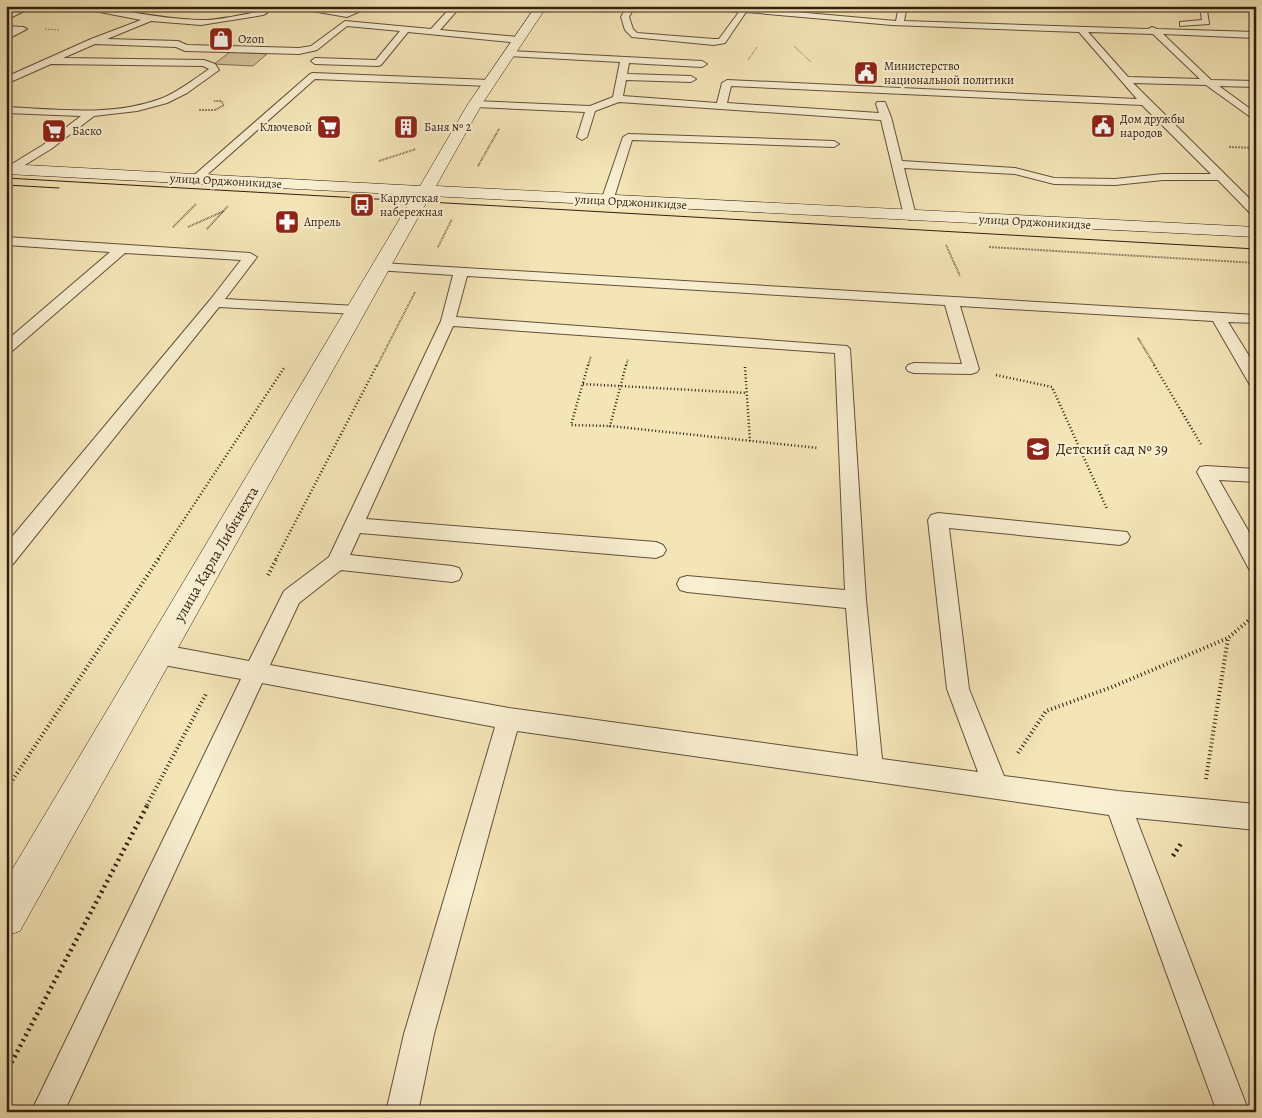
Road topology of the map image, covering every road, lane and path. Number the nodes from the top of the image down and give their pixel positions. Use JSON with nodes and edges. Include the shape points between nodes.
{"nodes":[{"id":1,"x":30,"y":6,"type":"edge"},
{"id":2,"x":74,"y":6,"type":"edge"},
{"id":3,"x":368,"y":6,"type":"edge"},
{"id":4,"x":456,"y":6,"type":"edge"},
{"id":5,"x":542,"y":6,"type":"edge"},
{"id":6,"x":631,"y":6,"type":"edge"},
{"id":7,"x":703,"y":6,"type":"edge"},
{"id":8,"x":903,"y":6,"type":"edge"},
{"id":9,"x":1248,"y":6,"type":"edge"},
{"id":10,"x":309,"y":8,"type":"dead end"},
{"id":11,"x":745,"y":9,"type":"edge"},
{"id":12,"x":263,"y":13,"type":"dead end"},
{"id":13,"x":6,"y":18,"type":"edge"},
{"id":14,"x":150,"y":19,"type":"junction"},
{"id":15,"x":898,"y":23,"type":"junction"},
{"id":16,"x":357,"y":25,"type":"junction"},
{"id":17,"x":6,"y":28,"type":"edge"},
{"id":18,"x":1080,"y":28,"type":"junction"},
{"id":19,"x":406,"y":30,"type":"junction"},
{"id":20,"x":120,"y":31,"type":"junction"},
{"id":21,"x":190,"y":31,"type":"dead end"},
{"id":22,"x":139,"y":32,"type":"dead end"},
{"id":23,"x":433,"y":32,"type":"junction"},
{"id":24,"x":1157,"y":33,"type":"junction"},
{"id":25,"x":1240,"y":33,"type":"junction"},
{"id":26,"x":1256,"y":35,"type":"edge"},
{"id":27,"x":343,"y":37,"type":"dead end"},
{"id":28,"x":6,"y":38,"type":"edge"},
{"id":29,"x":519,"y":40,"type":"junction"},
{"id":30,"x":94,"y":41,"type":"junction"},
{"id":31,"x":178,"y":44,"type":"junction"},
{"id":32,"x":1256,"y":44,"type":"edge"},
{"id":33,"x":329,"y":49,"type":"dead end"},
{"id":34,"x":288,"y":51,"type":"junction"},
{"id":35,"x":510,"y":54,"type":"junction"},
{"id":36,"x":281,"y":58,"type":"dead end"},
{"id":37,"x":625,"y":60,"type":"junction"},
{"id":38,"x":49,"y":61,"type":"junction"},
{"id":39,"x":702,"y":64,"type":"dead end"},
{"id":40,"x":622,"y":77,"type":"junction"},
{"id":41,"x":692,"y":79,"type":"dead end"},
{"id":42,"x":1126,"y":80,"type":"junction"},
{"id":43,"x":6,"y":81,"type":"edge"},
{"id":44,"x":490,"y":83,"type":"junction"},
{"id":45,"x":1209,"y":83,"type":"junction"},
{"id":46,"x":1256,"y":84,"type":"edge"},
{"id":47,"x":876,"y":91,"type":"junction"},
{"id":48,"x":618,"y":100,"type":"junction"},
{"id":49,"x":1145,"y":102,"type":"junction"},
{"id":50,"x":475,"y":104,"type":"junction"},
{"id":51,"x":1237,"y":104,"type":"junction"},
{"id":52,"x":1256,"y":105,"type":"edge"},
{"id":53,"x":721,"y":106,"type":"junction"},
{"id":54,"x":591,"y":109,"type":"junction"},
{"id":55,"x":6,"y":110,"type":"edge"},
{"id":56,"x":91,"y":113,"type":"junction"},
{"id":57,"x":886,"y":117,"type":"junction"},
{"id":58,"x":1256,"y":118,"type":"edge"},
{"id":59,"x":582,"y":137,"type":"dead end"},
{"id":60,"x":834,"y":144,"type":"dead end"},
{"id":61,"x":422,"y":147,"type":"dead end"},
{"id":62,"x":375,"y":163,"type":"dead end"},
{"id":63,"x":898,"y":164,"type":"junction"},
{"id":64,"x":8,"y":169,"type":"edge"},
{"id":65,"x":1222,"y":177,"type":"junction"},
{"id":66,"x":196,"y":179,"type":"junction"},
{"id":67,"x":426,"y":190,"type":"junction"},
{"id":68,"x":607,"y":201,"type":"junction"},
{"id":69,"x":1254,"y":210,"type":"dead end"},
{"id":70,"x":224,"y":211,"type":"dead end"},
{"id":71,"x":910,"y":216,"type":"junction"},
{"id":72,"x":188,"y":227,"type":"dead end"},
{"id":73,"x":1256,"y":232,"type":"edge"},
{"id":74,"x":6,"y":241,"type":"edge"},
{"id":75,"x":946,"y":245,"type":"dead end"},
{"id":76,"x":121,"y":249,"type":"junction"},
{"id":77,"x":382,"y":267,"type":"junction"},
{"id":78,"x":462,"y":272,"type":"junction"},
{"id":79,"x":951,"y":301,"type":"junction"},
{"id":80,"x":970,"y":302,"type":"junction"},
{"id":81,"x":215,"y":304,"type":"junction"},
{"id":82,"x":357,"y":310,"type":"junction"},
{"id":83,"x":1217,"y":316,"type":"junction"},
{"id":84,"x":1256,"y":319,"type":"edge"},
{"id":85,"x":448,"y":320,"type":"junction"},
{"id":86,"x":598,"y":331,"type":"junction"},
{"id":87,"x":634,"y":334,"type":"junction"},
{"id":88,"x":744,"y":342,"type":"junction"},
{"id":89,"x":1142,"y":344,"type":"dead end"},
{"id":90,"x":6,"y":350,"type":"edge"},
{"id":91,"x":285,"y":366,"type":"dead end"},
{"id":92,"x":914,"y":368,"type":"dead end"},
{"id":93,"x":971,"y":369,"type":"junction"},
{"id":94,"x":1256,"y":381,"type":"edge"},
{"id":95,"x":583,"y":384,"type":"junction"},
{"id":96,"x":620,"y":386,"type":"junction"},
{"id":97,"x":747,"y":393,"type":"junction"},
{"id":98,"x":610,"y":426,"type":"junction"},
{"id":99,"x":750,"y":441,"type":"junction"},
{"id":100,"x":848,"y":451,"type":"junction"},
{"id":101,"x":1218,"y":473,"type":"junction"},
{"id":102,"x":1256,"y":476,"type":"edge"},
{"id":103,"x":354,"y":525,"type":"junction"},
{"id":104,"x":15,"y":537,"type":"edge"},
{"id":105,"x":1120,"y":537,"type":"joint"},
{"id":106,"x":656,"y":550,"type":"dead end"},
{"id":107,"x":6,"y":558,"type":"edge"},
{"id":108,"x":337,"y":562,"type":"junction"},
{"id":109,"x":1256,"y":563,"type":"edge"},
{"id":110,"x":452,"y":574,"type":"dead end"},
{"id":111,"x":688,"y":584,"type":"dead end"},
{"id":112,"x":856,"y":600,"type":"junction"},
{"id":113,"x":1256,"y":614,"type":"edge"},
{"id":114,"x":1228,"y":638,"type":"junction"},
{"id":115,"x":158,"y":654,"type":"junction"},
{"id":116,"x":256,"y":673,"type":"junction"},
{"id":117,"x":509,"y":720,"type":"junction"},
{"id":118,"x":871,"y":770,"type":"junction"},
{"id":119,"x":996,"y":787,"type":"junction"},
{"id":120,"x":6,"y":790,"type":"edge"},
{"id":121,"x":1118,"y":804,"type":"junction"},
{"id":122,"x":1200,"y":812,"type":"junction"},
{"id":123,"x":1256,"y":817,"type":"edge"},
{"id":124,"x":1151,"y":893,"type":"junction"},
{"id":125,"x":6,"y":917,"type":"edge"},
{"id":126,"x":47,"y":1112,"type":"edge"},
{"id":127,"x":402,"y":1112,"type":"edge"},
{"id":128,"x":1233,"y":1112,"type":"edge"}],
"edges":[{"from":1,"to":13,"type":"lane"},
{"from":2,"to":14,"type":"lane"},
{"from":3,"to":10,"type":"lane","via":[[347,15]]},
{"from":4,"to":23,"type":"lane"},
{"from":5,"to":29,"type":"main road","name":"улица Карла Либкнехта"},
{"from":6,"to":11,"type":"lane","via":[[625,17],[629,30],[635,35],[714,42],[722,41]]},
{"from":7,"to":11,"type":"lane"},
{"from":8,"to":15,"type":"lane"},
{"from":9,"to":24,"type":"lane","via":[[1203,8],[1206,22],[1148,26]]},
{"from":11,"to":15,"type":"lane"},
{"from":12,"to":14,"type":"lane","via":[[201,23]]},
{"from":14,"to":20,"type":"lane"},
{"from":15,"to":18,"type":"lane"},
{"from":16,"to":19,"type":"lane"},
{"from":16,"to":27,"type":"lane"},
{"from":16,"to":34,"type":"lane","via":[[345,23],[314,48]]},
{"from":17,"to":28,"type":"lane","via":[[24,29]]},
{"from":18,"to":24,"type":"lane"},
{"from":18,"to":42,"type":"lane"},
{"from":19,"to":23,"type":"lane"},
{"from":19,"to":33,"type":"lane","via":[[378,63],[314,61]]},
{"from":20,"to":22,"type":"lane"},
{"from":20,"to":30,"type":"lane"},
{"from":21,"to":31,"type":"lane"},
{"from":23,"to":29,"type":"lane"},
{"from":24,"to":25,"type":"lane"},
{"from":24,"to":45,"type":"lane"},
{"from":25,"to":26,"type":"lane"},
{"from":25,"to":32,"type":"lane"},
{"from":29,"to":35,"type":"main road","name":"улица Карла Либкнехта"},
{"from":30,"to":31,"type":"lane"},
{"from":30,"to":38,"type":"lane"},
{"from":31,"to":34,"type":"lane","via":[[186,48]]},
{"from":34,"to":36,"type":"lane"},
{"from":35,"to":37,"type":"lane"},
{"from":35,"to":44,"type":"main road","name":"улица Карла Либкнехта"},
{"from":37,"to":39,"type":"lane"},
{"from":37,"to":40,"type":"lane"},
{"from":38,"to":43,"type":"lane"},
{"from":38,"to":56,"type":"lane","via":[[204,63],[214,70],[164,101],[127,110]]},
{"from":40,"to":41,"type":"lane"},
{"from":40,"to":48,"type":"lane"},
{"from":42,"to":45,"type":"lane"},
{"from":42,"to":49,"type":"lane"},
{"from":44,"to":50,"type":"main road","name":"улица Карла Либкнехта"},
{"from":44,"to":66,"type":"lane","via":[[313,76]]},
{"from":45,"to":46,"type":"lane"},
{"from":45,"to":51,"type":"lane"},
{"from":47,"to":49,"type":"lane"},
{"from":47,"to":53,"type":"lane","via":[[727,83]]},
{"from":47,"to":57,"type":"lane"},
{"from":48,"to":53,"type":"lane"},
{"from":48,"to":54,"type":"lane"},
{"from":49,"to":65,"type":"lane"},
{"from":50,"to":54,"type":"lane"},
{"from":50,"to":67,"type":"main road","name":"улица Карла Либкнехта"},
{"from":51,"to":52,"type":"lane"},
{"from":51,"to":58,"type":"lane"},
{"from":53,"to":57,"type":"lane"},
{"from":54,"to":59,"type":"lane"},
{"from":55,"to":56,"type":"lane"},
{"from":56,"to":64,"type":"lane","via":[[47,147]]},
{"from":57,"to":63,"type":"lane"},
{"from":60,"to":68,"type":"lane","via":[[778,137],[628,136]]},
{"from":61,"to":62,"type":"path"},
{"from":63,"to":65,"type":"lane","via":[[1015,171],[1054,181]]},
{"from":63,"to":71,"type":"lane"},
{"from":64,"to":66,"type":"main road","name":"улица Орджоникидзе"},
{"from":65,"to":69,"type":"lane"},
{"from":66,"to":67,"type":"main road","name":"улица Орджоникидзе"},
{"from":67,"to":68,"type":"main road","name":"улица Орджоникидзе"},
{"from":67,"to":77,"type":"main road","name":"улица Карла Либкнехта"},
{"from":68,"to":71,"type":"main road","name":"улица Орджоникидзе"},
{"from":70,"to":72,"type":"path"},
{"from":71,"to":73,"type":"main road","name":"улица Орджоникидзе"},
{"from":74,"to":76,"type":"lane"},
{"from":75,"to":80,"type":"path"},
{"from":76,"to":81,"type":"lane","via":[[250,257]]},
{"from":76,"to":90,"type":"lane"},
{"from":77,"to":78,"type":"lane"},
{"from":77,"to":82,"type":"main road","name":"улица Карла Либкнехта"},
{"from":78,"to":79,"type":"lane"},
{"from":78,"to":85,"type":"lane"},
{"from":79,"to":80,"type":"lane"},
{"from":79,"to":93,"type":"lane"},
{"from":80,"to":83,"type":"lane"},
{"from":81,"to":82,"type":"lane"},
{"from":81,"to":104,"type":"lane"},
{"from":82,"to":115,"type":"main road","name":"улица Карла Либкнехта"},
{"from":83,"to":84,"type":"lane"},
{"from":83,"to":94,"type":"lane"},
{"from":85,"to":86,"type":"lane"},
{"from":85,"to":103,"type":"lane"},
{"from":86,"to":87,"type":"lane"},
{"from":86,"to":95,"type":"path"},
{"from":87,"to":88,"type":"lane"},
{"from":87,"to":96,"type":"path"},
{"from":88,"to":97,"type":"path"},
{"from":88,"to":100,"type":"lane","via":[[842,349]]},
{"from":89,"to":101,"type":"path"},
{"from":91,"to":120,"type":"path"},
{"from":92,"to":93,"type":"lane"},
{"from":93,"to":105,"type":"path","via":[[1052,387]]},
{"from":95,"to":96,"type":"path"},
{"from":95,"to":98,"type":"path","via":[[571,425]]},
{"from":96,"to":97,"type":"path"},
{"from":96,"to":98,"type":"path"},
{"from":97,"to":99,"type":"path"},
{"from":98,"to":99,"type":"path"},
{"from":99,"to":100,"type":"path"},
{"from":100,"to":112,"type":"lane"},
{"from":101,"to":102,"type":"lane"},
{"from":101,"to":109,"type":"lane","via":[[1206,472]]},
{"from":103,"to":106,"type":"lane"},
{"from":103,"to":108,"type":"lane"},
{"from":104,"to":107,"type":"lane"},
{"from":105,"to":119,"type":"lane","via":[[938,520],[958,690]]},
{"from":108,"to":110,"type":"lane"},
{"from":108,"to":116,"type":"lane","via":[[292,597]]},
{"from":111,"to":112,"type":"lane"},
{"from":112,"to":118,"type":"lane"},
{"from":113,"to":114,"type":"path"},
{"from":114,"to":119,"type":"path","via":[[1112,687],[1046,710]]},
{"from":114,"to":122,"type":"path"},
{"from":115,"to":116,"type":"lane"},
{"from":115,"to":125,"type":"main road","name":"улица Карла Либкнехта"},
{"from":116,"to":117,"type":"lane"},
{"from":116,"to":126,"type":"lane"},
{"from":117,"to":118,"type":"lane"},
{"from":117,"to":127,"type":"lane","via":[[419,1034]]},
{"from":118,"to":119,"type":"lane"},
{"from":119,"to":121,"type":"lane"},
{"from":121,"to":122,"type":"lane"},
{"from":121,"to":124,"type":"lane"},
{"from":122,"to":123,"type":"lane"},
{"from":122,"to":124,"type":"path"},
{"from":124,"to":128,"type":"lane"}]}
